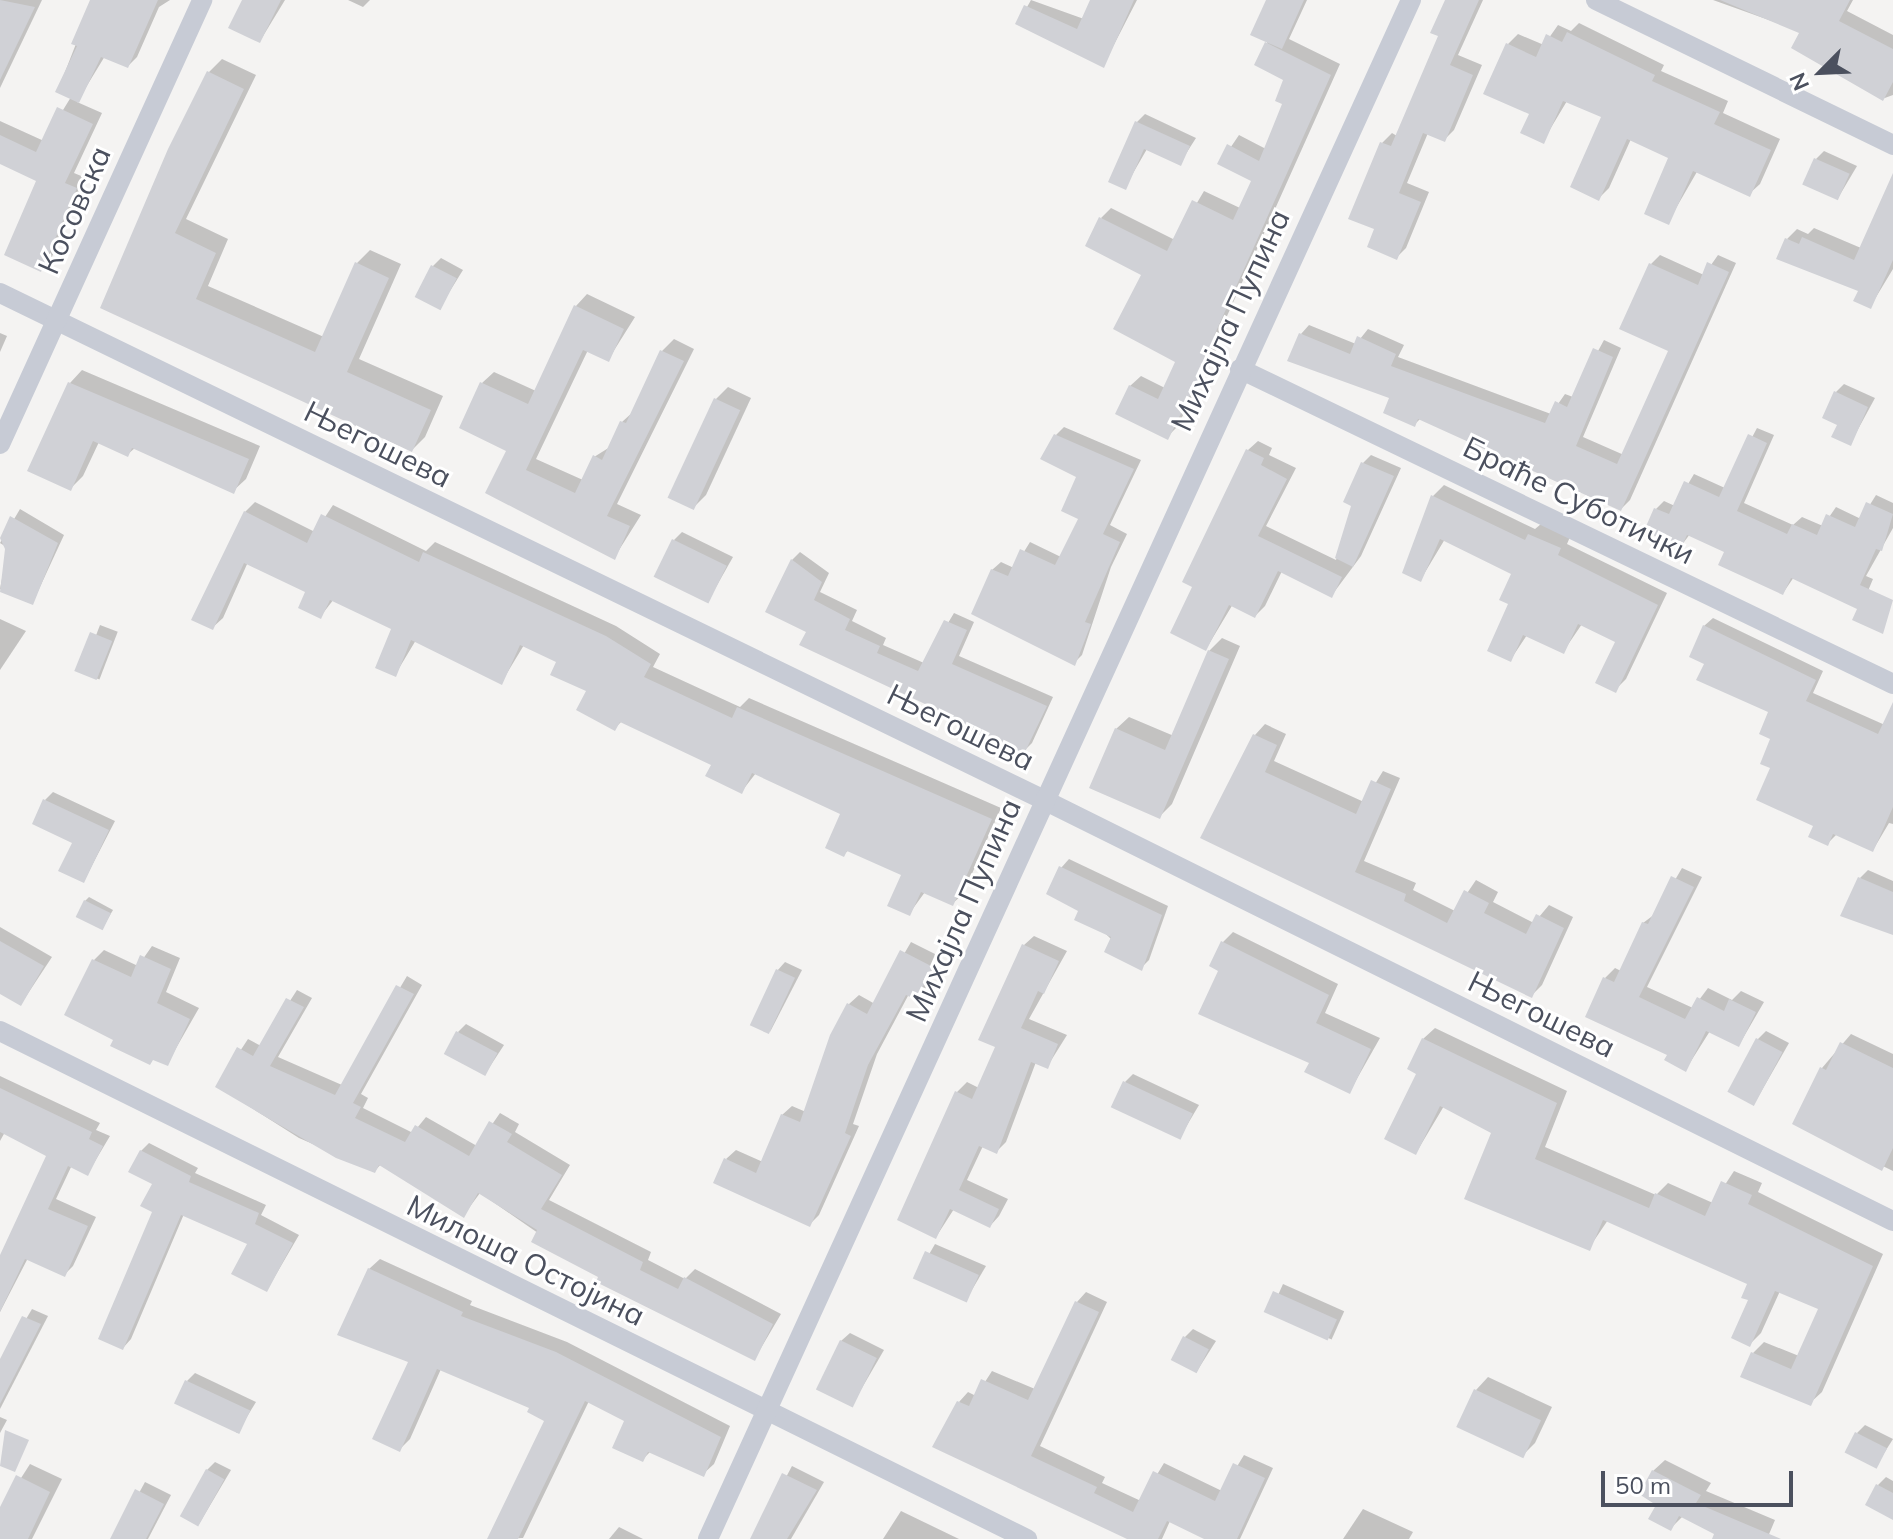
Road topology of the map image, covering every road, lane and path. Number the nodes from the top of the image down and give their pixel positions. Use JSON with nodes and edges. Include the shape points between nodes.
{"nodes":[{"id":1,"x":202,"y":0,"type":"edge"},
{"id":2,"x":1411,"y":0,"type":"edge"},
{"id":3,"x":1596,"y":0,"type":"edge"},
{"id":4,"x":1893,"y":145,"type":"edge"},
{"id":5,"x":0,"y":293,"type":"edge"},
{"id":6,"x":56,"y":321,"type":"junction"},
{"id":7,"x":1240,"y":369,"type":"junction"},
{"id":8,"x":0,"y":444,"type":"edge"},
{"id":9,"x":1893,"y":684,"type":"edge"},
{"id":10,"x":1046,"y":801,"type":"junction"},
{"id":11,"x":0,"y":1031,"type":"edge"},
{"id":12,"x":1893,"y":1221,"type":"edge"},
{"id":13,"x":767,"y":1413,"type":"junction"},
{"id":14,"x":708,"y":1539,"type":"edge"},
{"id":15,"x":1027,"y":1539,"type":"edge"}],
"edges":[{"from":1,"to":6,"type":"street","name":"Косовска"},
{"from":2,"to":7,"type":"street","name":"Михајла Пупина"},
{"from":3,"to":4,"type":"street"},
{"from":5,"to":6,"type":"street","name":"Његошева"},
{"from":6,"to":8,"type":"street","name":"Косовска"},
{"from":6,"to":10,"type":"street","name":"Његошева"},
{"from":7,"to":9,"type":"street","name":"Браће Суботички"},
{"from":7,"to":10,"type":"street","name":"Михајла Пупина"},
{"from":10,"to":12,"type":"street","name":"Његошева"},
{"from":10,"to":13,"type":"street","name":"Михајла Пупина"},
{"from":11,"to":13,"type":"street","name":"Милоша Остојина"},
{"from":13,"to":14,"type":"street","name":"Михајла Пупина"},
{"from":13,"to":15,"type":"street","name":"Милоша Остојина"}]}
